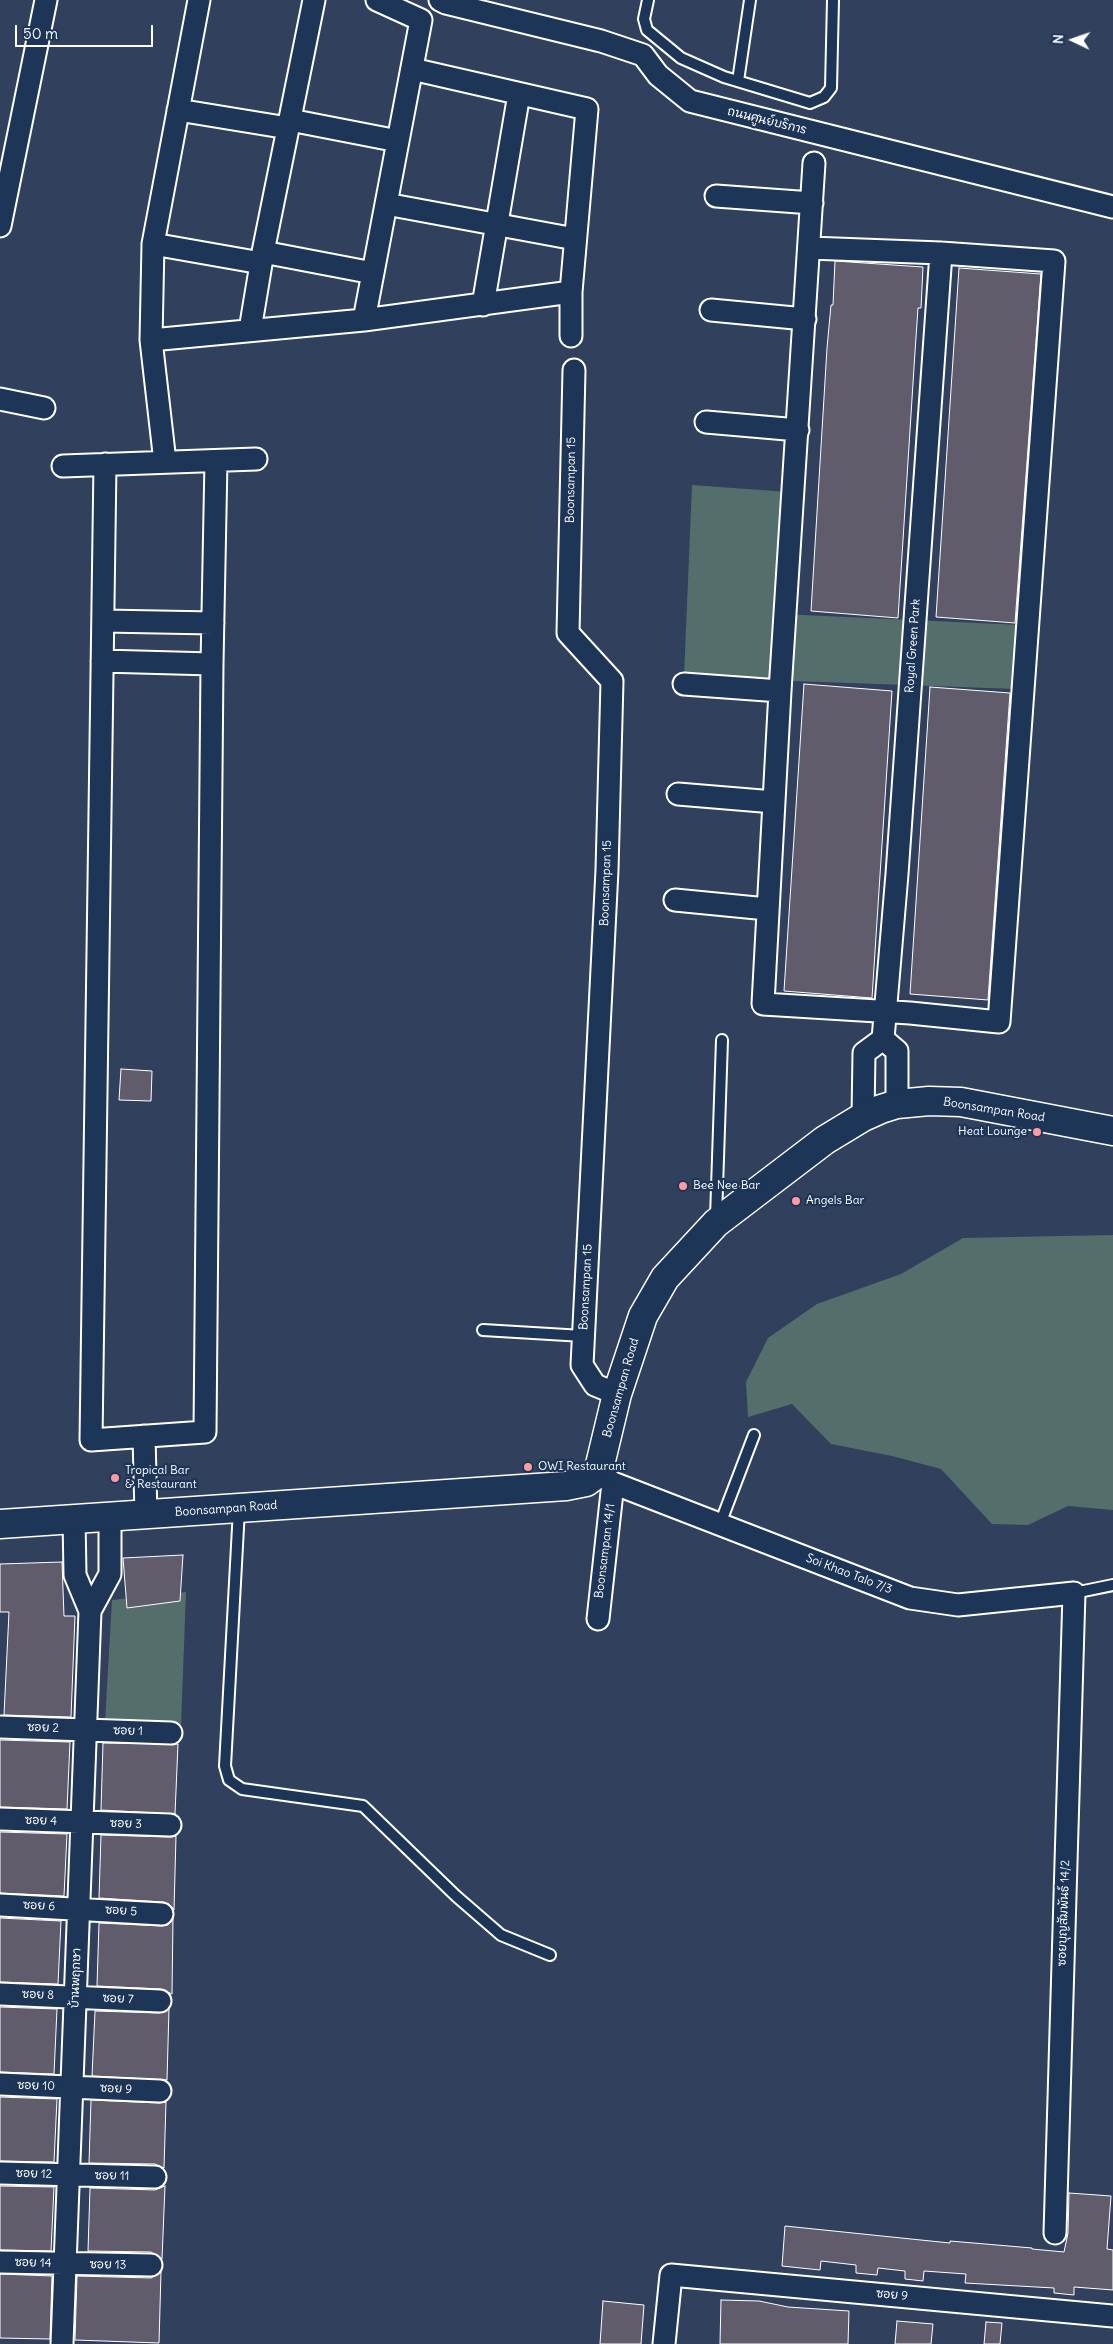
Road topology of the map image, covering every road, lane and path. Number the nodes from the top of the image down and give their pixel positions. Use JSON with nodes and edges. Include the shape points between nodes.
{"nodes":[{"id":1,"x":46,"y":0,"type":"edge"},
{"id":2,"x":199,"y":0,"type":"edge"},
{"id":3,"x":314,"y":0,"type":"edge"},
{"id":4,"x":377,"y":0,"type":"edge"},
{"id":5,"x":440,"y":0,"type":"edge"},
{"id":6,"x":648,"y":0,"type":"edge"},
{"id":7,"x":750,"y":0,"type":"edge"},
{"id":8,"x":833,"y":0,"type":"edge"},
{"id":9,"x":412,"y":69,"type":"junction"},
{"id":10,"x":738,"y":81,"type":"junction"},
{"id":11,"x":519,"y":94,"type":"junction"},
{"id":12,"x":178,"y":110,"type":"junction"},
{"id":13,"x":289,"y":124,"type":"junction"},
{"id":14,"x":398,"y":141,"type":"junction"},
{"id":15,"x":814,"y":163,"type":"dead end"},
{"id":16,"x":716,"y":196,"type":"dead end"},
{"id":17,"x":812,"y":202,"type":"junction"},
{"id":18,"x":386,"y":204,"type":"junction"},
{"id":19,"x":1113,"y":207,"type":"edge"},
{"id":20,"x":496,"y":224,"type":"junction"},
{"id":21,"x":0,"y":226,"type":"edge"},
{"id":22,"x":575,"y":239,"type":"junction"},
{"id":23,"x":153,"y":244,"type":"junction"},
{"id":24,"x":810,"y":248,"type":"junction"},
{"id":25,"x":941,"y":253,"type":"junction"},
{"id":26,"x":262,"y":258,"type":"junction"},
{"id":27,"x":373,"y":274,"type":"junction"},
{"id":28,"x":571,"y":292,"type":"junction"},
{"id":29,"x":483,"y":305,"type":"junction"},
{"id":30,"x":711,"y":310,"type":"dead end"},
{"id":31,"x":805,"y":319,"type":"junction"},
{"id":32,"x":364,"y":320,"type":"junction"},
{"id":33,"x":250,"y":330,"type":"junction"},
{"id":34,"x":571,"y":336,"type":"dead end"},
{"id":35,"x":151,"y":340,"type":"junction"},
{"id":36,"x":574,"y":370,"type":"dead end"},
{"id":37,"x":0,"y":399,"type":"edge"},
{"id":38,"x":44,"y":408,"type":"dead end"},
{"id":39,"x":706,"y":422,"type":"dead end"},
{"id":40,"x":798,"y":430,"type":"junction"},
{"id":41,"x":256,"y":459,"type":"dead end"},
{"id":42,"x":216,"y":461,"type":"junction"},
{"id":43,"x":165,"y":462,"type":"junction"},
{"id":44,"x":105,"y":464,"type":"junction"},
{"id":45,"x":63,"y":466,"type":"dead end"},
{"id":46,"x":104,"y":621,"type":"junction"},
{"id":47,"x":213,"y":623,"type":"junction"},
{"id":48,"x":102,"y":661,"type":"junction"},
{"id":49,"x":212,"y":664,"type":"junction"},
{"id":50,"x":684,"y":684,"type":"dead end"},
{"id":51,"x":780,"y":691,"type":"junction"},
{"id":52,"x":678,"y":794,"type":"dead end"},
{"id":53,"x":774,"y":802,"type":"junction"},
{"id":54,"x":675,"y":900,"type":"dead end"},
{"id":55,"x":767,"y":909,"type":"junction"},
{"id":56,"x":884,"y":1011,"type":"junction"},
{"id":57,"x":883,"y":1039,"type":"junction"},
{"id":58,"x":722,"y":1040,"type":"dead end"},
{"id":59,"x":897,"y":1104,"type":"junction"},
{"id":60,"x":863,"y":1117,"type":"junction"},
{"id":61,"x":1113,"y":1131,"type":"edge"},
{"id":62,"x":716,"y":1223,"type":"junction"},
{"id":63,"x":483,"y":1330,"type":"dead end"},
{"id":64,"x":583,"y":1336,"type":"junction"},
{"id":65,"x":617,"y":1394,"type":"junction"},
{"id":66,"x":754,"y":1435,"type":"dead end"},
{"id":67,"x":144,"y":1436,"type":"junction"},
{"id":68,"x":606,"y":1478,"type":"junction"},
{"id":69,"x":239,"y":1508,"type":"junction"},
{"id":70,"x":146,"y":1515,"type":"junction"},
{"id":71,"x":74,"y":1518,"type":"junction"},
{"id":72,"x":110,"y":1518,"type":"junction"},
{"id":73,"x":0,"y":1524,"type":"edge"},
{"id":74,"x":720,"y":1524,"type":"junction"},
{"id":75,"x":1113,"y":1585,"type":"edge"},
{"id":76,"x":1074,"y":1593,"type":"junction"},
{"id":77,"x":90,"y":1611,"type":"junction"},
{"id":78,"x":598,"y":1619,"type":"dead end"},
{"id":79,"x":0,"y":1727,"type":"edge"},
{"id":80,"x":86,"y":1730,"type":"junction"},
{"id":81,"x":171,"y":1733,"type":"dead end"},
{"id":82,"x":0,"y":1819,"type":"edge"},
{"id":83,"x":82,"y":1822,"type":"junction"},
{"id":84,"x":170,"y":1825,"type":"dead end"},
{"id":85,"x":0,"y":1904,"type":"edge"},
{"id":86,"x":79,"y":1908,"type":"junction"},
{"id":87,"x":162,"y":1914,"type":"dead end"},
{"id":88,"x":550,"y":1956,"type":"dead end"},
{"id":89,"x":0,"y":1994,"type":"edge"},
{"id":90,"x":76,"y":1996,"type":"junction"},
{"id":91,"x":160,"y":2002,"type":"dead end"},
{"id":92,"x":0,"y":2084,"type":"edge"},
{"id":93,"x":72,"y":2087,"type":"junction"},
{"id":94,"x":160,"y":2091,"type":"dead end"},
{"id":95,"x":0,"y":2173,"type":"edge"},
{"id":96,"x":69,"y":2175,"type":"junction"},
{"id":97,"x":155,"y":2177,"type":"dead end"},
{"id":98,"x":1055,"y":2233,"type":"dead end"},
{"id":99,"x":0,"y":2262,"type":"edge"},
{"id":100,"x":65,"y":2264,"type":"junction"},
{"id":101,"x":152,"y":2265,"type":"dead end"},
{"id":102,"x":1113,"y":2316,"type":"edge"},
{"id":103,"x":62,"y":2344,"type":"edge"},
{"id":104,"x":664,"y":2344,"type":"edge"}],
"edges":[{"from":1,"to":21,"type":"street"},
{"from":2,"to":12,"type":"street"},
{"from":3,"to":13,"type":"street"},
{"from":4,"to":9,"type":"street","via":[[421,20]]},
{"from":5,"to":19,"type":"street","name":"ถนนศูนย์บริการ","via":[[643,55],[658,76],[690,101]]},
{"from":6,"to":10,"type":"lane","via":[[644,19],[647,30],[681,58]]},
{"from":7,"to":10,"type":"lane"},
{"from":8,"to":10,"type":"lane","via":[[830,88],[824,97],[810,103]]},
{"from":9,"to":11,"type":"street"},
{"from":9,"to":14,"type":"street"},
{"from":11,"to":20,"type":"street"},
{"from":11,"to":22,"type":"street","via":[[587,109]]},
{"from":12,"to":13,"type":"street"},
{"from":12,"to":23,"type":"street"},
{"from":13,"to":14,"type":"street"},
{"from":13,"to":26,"type":"street"},
{"from":14,"to":18,"type":"street"},
{"from":15,"to":17,"type":"street"},
{"from":16,"to":17,"type":"street"},
{"from":17,"to":24,"type":"street"},
{"from":18,"to":20,"type":"street"},
{"from":18,"to":27,"type":"street"},
{"from":20,"to":22,"type":"street"},
{"from":20,"to":29,"type":"street"},
{"from":22,"to":28,"type":"street"},
{"from":23,"to":26,"type":"street"},
{"from":23,"to":35,"type":"street"},
{"from":24,"to":25,"type":"street"},
{"from":24,"to":31,"type":"street"},
{"from":25,"to":56,"type":"street","name":"Royal Green Park","via":[[897,874]]},
{"from":25,"to":56,"type":"street","via":[[1054,261],[1000,1012],[999,1022]]},
{"from":26,"to":27,"type":"street"},
{"from":26,"to":33,"type":"street"},
{"from":27,"to":32,"type":"street"},
{"from":28,"to":29,"type":"street"},
{"from":28,"to":34,"type":"street"},
{"from":29,"to":32,"type":"street"},
{"from":30,"to":31,"type":"street"},
{"from":31,"to":40,"type":"street"},
{"from":32,"to":33,"type":"street"},
{"from":33,"to":35,"type":"street"},
{"from":35,"to":43,"type":"street"},
{"from":36,"to":64,"type":"street","name":"Boonsampan 15","via":[[568,633],[612,681],[607,870]]},
{"from":37,"to":38,"type":"street"},
{"from":39,"to":40,"type":"street"},
{"from":40,"to":51,"type":"street"},
{"from":41,"to":42,"type":"street"},
{"from":42,"to":43,"type":"street"},
{"from":42,"to":47,"type":"street"},
{"from":43,"to":44,"type":"street"},
{"from":44,"to":45,"type":"street"},
{"from":44,"to":46,"type":"street"},
{"from":46,"to":47,"type":"street"},
{"from":46,"to":48,"type":"street"},
{"from":47,"to":49,"type":"street"},
{"from":48,"to":49,"type":"street"},
{"from":48,"to":67,"type":"street","via":[[91,1440]]},
{"from":49,"to":67,"type":"street","via":[[205,1432]]},
{"from":50,"to":51,"type":"street"},
{"from":51,"to":53,"type":"street"},
{"from":52,"to":53,"type":"street"},
{"from":53,"to":55,"type":"street"},
{"from":54,"to":55,"type":"street"},
{"from":55,"to":56,"type":"street","via":[[763,1004]]},
{"from":56,"to":57,"type":"street","name":"Royal Green Park"},
{"from":57,"to":59,"type":"street","via":[[897,1051]]},
{"from":57,"to":60,"type":"street","via":[[864,1053]]},
{"from":58,"to":62,"type":"lane"},
{"from":59,"to":60,"type":"street","name":"Boonsampan Road"},
{"from":59,"to":61,"type":"street","name":"Boonsampan Road","via":[[961,1102]]},
{"from":60,"to":62,"type":"street","name":"Boonsampan Road","via":[[825,1140]]},
{"from":62,"to":65,"type":"street","name":"Boonsampan Road","via":[[665,1278],[643,1316]]},
{"from":63,"to":64,"type":"lane"},
{"from":64,"to":65,"type":"street","name":"Boonsampan 15","via":[[582,1365],[595,1385]]},
{"from":65,"to":68,"type":"street","name":"Boonsampan Road"},
{"from":66,"to":74,"type":"lane"},
{"from":67,"to":70,"type":"street"},
{"from":68,"to":69,"type":"street","name":"Boonsampan Road","via":[[566,1486]]},
{"from":68,"to":74,"type":"street","name":"Soi Khao Talo 7/3"},
{"from":68,"to":78,"type":"street","name":"Boonsampan 14/1"},
{"from":69,"to":70,"type":"street","name":"Boonsampan Road"},
{"from":69,"to":88,"type":"lane","via":[[225,1766],[229,1780],[242,1789],[364,1806],[500,1935]]},
{"from":70,"to":72,"type":"street","name":"Boonsampan Road"},
{"from":71,"to":72,"type":"street","name":"Boonsampan Road"},
{"from":71,"to":73,"type":"street","name":"Boonsampan Road"},
{"from":71,"to":77,"type":"street","name":"บ้านพฤกษา","via":[[75,1575]]},
{"from":72,"to":77,"type":"street","name":"บ้านพฤกษา","via":[[110,1574]]},
{"from":74,"to":76,"type":"street","name":"Soi Khao Talo 7/3","via":[[910,1598],[958,1605]]},
{"from":75,"to":76,"type":"lane","name":"Soi Khao Talo 7/3"},
{"from":76,"to":98,"type":"street","name":"ซอยบุญสัมพันธ์ 14/2"},
{"from":77,"to":80,"type":"street","name":"บ้านพฤกษา"},
{"from":79,"to":80,"type":"street","name":"ซอย 2"},
{"from":80,"to":81,"type":"street","name":"ซอย 1"},
{"from":80,"to":83,"type":"street","name":"บ้านพฤกษา"},
{"from":82,"to":83,"type":"street","name":"ซอย 4"},
{"from":83,"to":84,"type":"street","name":"ซอย 3"},
{"from":83,"to":86,"type":"street","name":"บ้านพฤกษา"},
{"from":85,"to":86,"type":"street","name":"ซอย 6"},
{"from":86,"to":87,"type":"street","name":"ซอย 5"},
{"from":86,"to":90,"type":"street","name":"บ้านพฤกษา"},
{"from":89,"to":90,"type":"street","name":"ซอย 8"},
{"from":90,"to":91,"type":"street","name":"ซอย 7"},
{"from":90,"to":93,"type":"street","name":"บ้านพฤกษา"},
{"from":92,"to":93,"type":"street","name":"ซอย 10"},
{"from":93,"to":94,"type":"street","name":"ซอย 9"},
{"from":93,"to":96,"type":"street","name":"บ้านพฤกษา"},
{"from":95,"to":96,"type":"street","name":"ซอย 12"},
{"from":96,"to":97,"type":"street","name":"ซอย 11"},
{"from":96,"to":100,"type":"street","name":"บ้านพฤกษา"},
{"from":99,"to":100,"type":"street","name":"ซอย 14"},
{"from":100,"to":101,"type":"street","name":"ซอย 13"},
{"from":100,"to":103,"type":"street","name":"บ้านพฤกษา"},
{"from":102,"to":104,"type":"street","name":"ซอย 9","via":[[671,2275]]}]}
